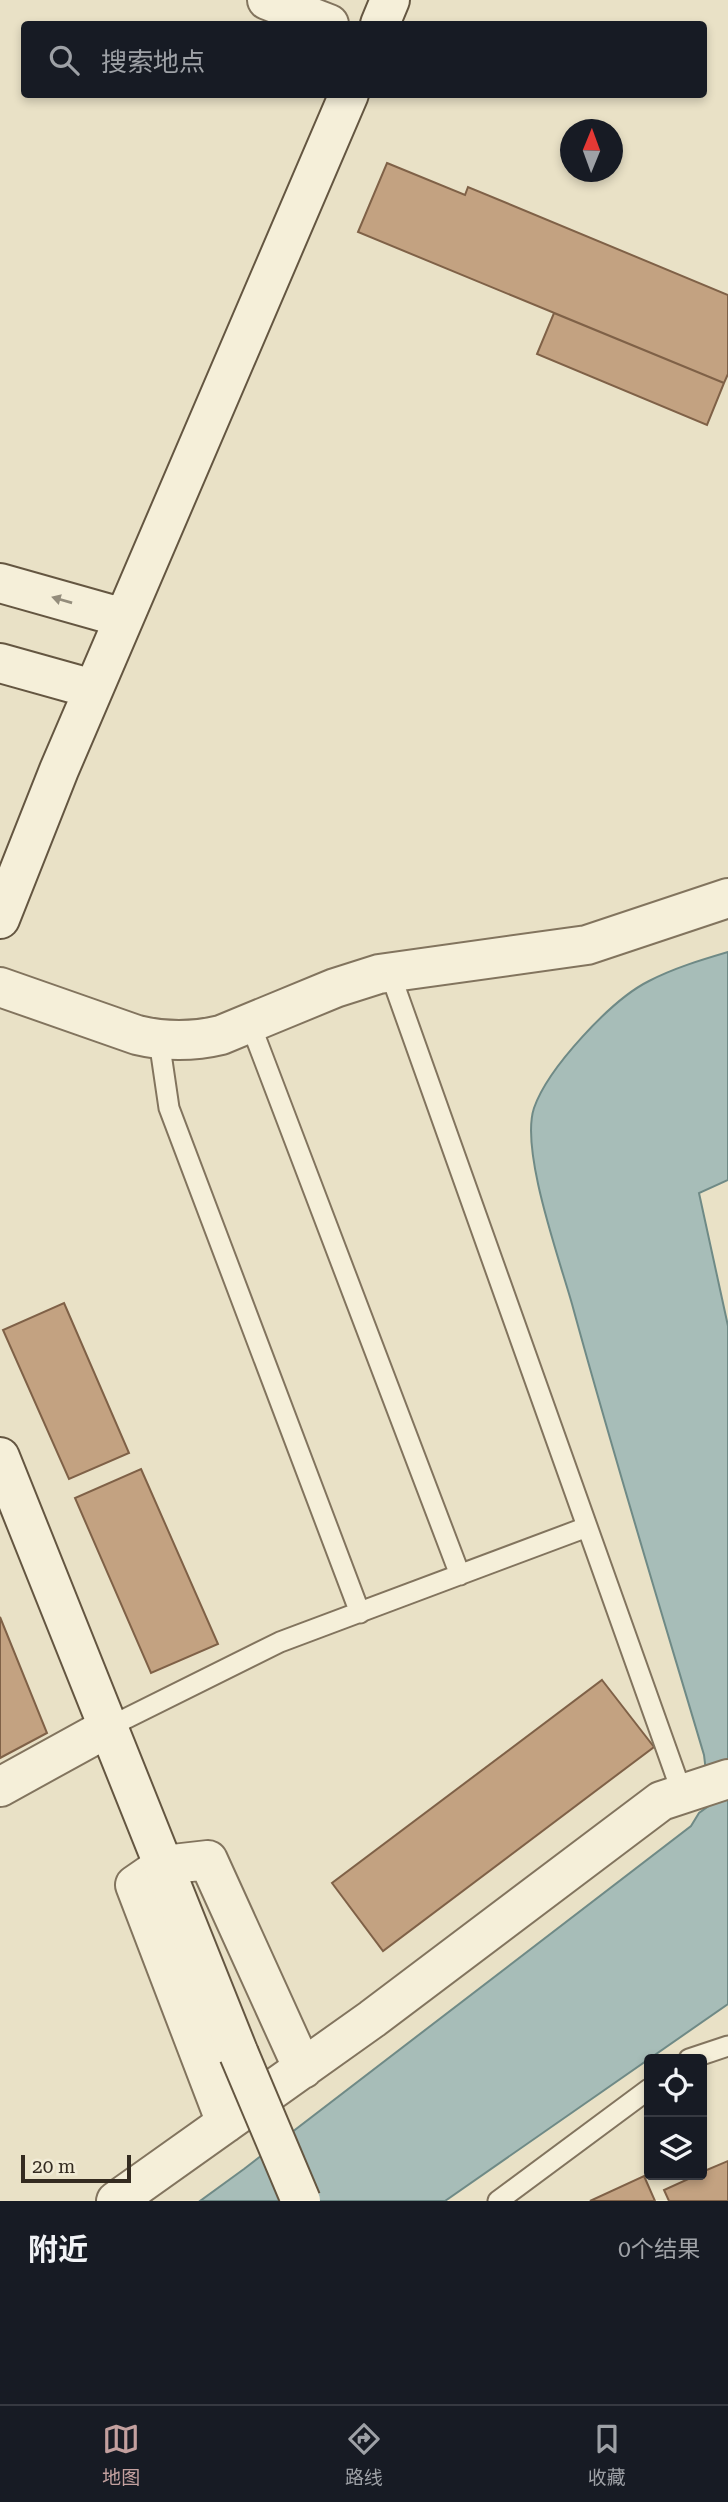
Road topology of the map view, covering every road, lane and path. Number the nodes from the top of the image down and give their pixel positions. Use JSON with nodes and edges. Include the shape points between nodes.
{"nodes":[{"id":1,"x":267,"y":0,"type":"edge"},
{"id":2,"x":390,"y":0,"type":"edge"},
{"id":3,"x":321,"y":21,"type":"edge"},
{"id":4,"x":381,"y":21,"type":"edge"},
{"id":5,"x":347,"y":98,"type":"edge"},
{"id":6,"x":0,"y":583,"type":"edge"},
{"id":7,"x":124,"y":618,"type":"junction"},
{"id":8,"x":0,"y":663,"type":"edge"},
{"id":9,"x":93,"y":689,"type":"junction"},
{"id":10,"x":728,"y":898,"type":"edge"},
{"id":11,"x":0,"y":919,"type":"edge"},
{"id":12,"x":390,"y":973,"type":"junction"},
{"id":13,"x":0,"y":987,"type":"edge"},
{"id":14,"x":250,"y":1023,"type":"junction"},
{"id":15,"x":159,"y":1040,"type":"junction"},
{"id":16,"x":0,"y":1457,"type":"edge"},
{"id":17,"x":587,"y":1527,"type":"junction"},
{"id":18,"x":460,"y":1575,"type":"junction"},
{"id":19,"x":360,"y":1613,"type":"junction"},
{"id":20,"x":109,"y":1727,"type":"junction"},
{"id":21,"x":707,"y":1785,"type":"edge"},
{"id":22,"x":0,"y":1787,"type":"edge"},
{"id":23,"x":164,"y":1865,"type":"junction"},
{"id":24,"x":728,"y":2046,"type":"edge"},
{"id":25,"x":704,"y":2054,"type":"edge"},
{"id":26,"x":303,"y":2069,"type":"junction"},
{"id":27,"x":644,"y":2093,"type":"edge"},
{"id":28,"x":226,"y":2123,"type":"junction"},
{"id":29,"x":116,"y":2201,"type":"edge"},
{"id":30,"x":301,"y":2201,"type":"edge"},
{"id":31,"x":498,"y":2201,"type":"edge"}],
"edges":[{"from":1,"to":3,"type":"street"},
{"from":2,"to":4,"type":"street"},
{"from":5,"to":7,"type":"street"},
{"from":7,"to":6,"type":"street","one_way":true},
{"from":7,"to":9,"type":"street"},
{"from":8,"to":9,"type":"street"},
{"from":9,"to":11,"type":"street"},
{"from":10,"to":12,"type":"street","via":[[587,945]]},
{"from":12,"to":14,"type":"street","via":[[335,988]]},
{"from":12,"to":17,"type":"lane"},
{"from":13,"to":15,"type":"street"},
{"from":14,"to":15,"type":"street","via":[[202,1040]]},
{"from":14,"to":18,"type":"lane"},
{"from":15,"to":19,"type":"lane","via":[[169,1108]]},
{"from":16,"to":20,"type":"street"},
{"from":17,"to":18,"type":"lane"},
{"from":17,"to":21,"type":"lane"},
{"from":18,"to":19,"type":"lane"},
{"from":19,"to":20,"type":"lane","via":[[280,1642]]},
{"from":20,"to":22,"type":"street"},
{"from":20,"to":23,"type":"street"},
{"from":21,"to":26,"type":"street","via":[[661,1801]]},
{"from":23,"to":26,"type":"street","via":[[208,1860]]},
{"from":23,"to":28,"type":"street","via":[[135,1885]]},
{"from":23,"to":30,"type":"street","bridge":true},
{"from":24,"to":25,"type":"lane"},
{"from":26,"to":28,"type":"street"},
{"from":27,"to":31,"type":"lane"},
{"from":28,"to":29,"type":"street"}]}
